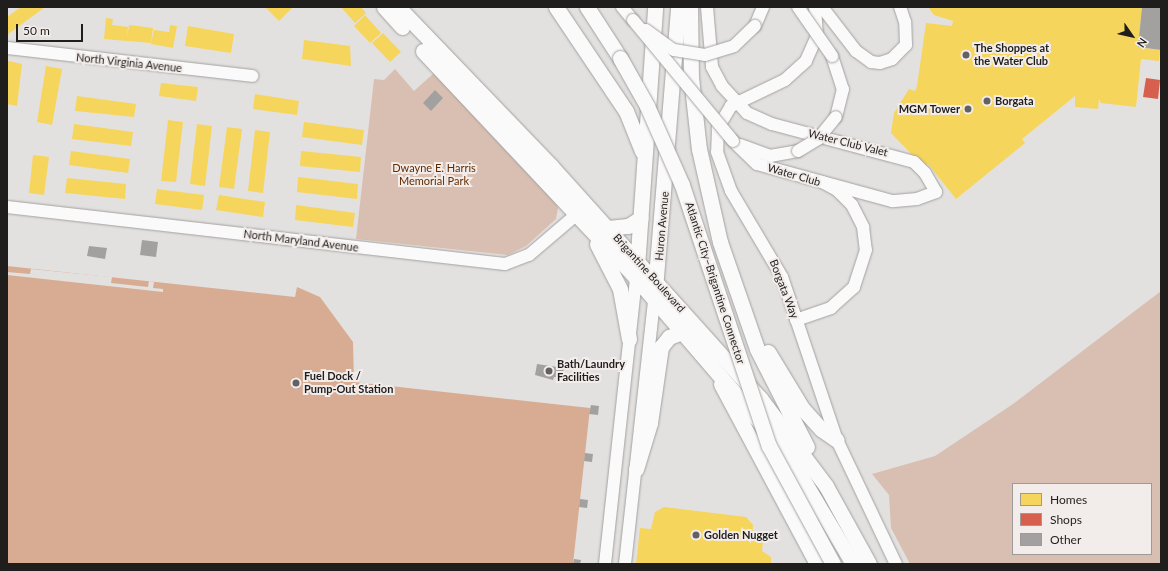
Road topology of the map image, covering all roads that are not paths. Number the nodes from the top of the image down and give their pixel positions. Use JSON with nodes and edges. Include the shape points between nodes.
{"nodes":[{"id":1,"x":384,"y":7,"type":"edge"},
{"id":2,"x":398,"y":7,"type":"edge"},
{"id":3,"x":556,"y":7,"type":"edge"},
{"id":4,"x":587,"y":7,"type":"edge"},
{"id":5,"x":622,"y":7,"type":"edge"},
{"id":6,"x":655,"y":7,"type":"edge"},
{"id":7,"x":677,"y":7,"type":"edge"},
{"id":8,"x":690,"y":7,"type":"edge"},
{"id":9,"x":707,"y":7,"type":"edge"},
{"id":10,"x":764,"y":7,"type":"edge"},
{"id":11,"x":798,"y":7,"type":"edge"},
{"id":12,"x":815,"y":7,"type":"edge"},
{"id":13,"x":822,"y":7,"type":"edge"},
{"id":14,"x":900,"y":7,"type":"edge"},
{"id":15,"x":632,"y":20,"type":"junction"},
{"id":16,"x":7,"y":48,"type":"edge"},
{"id":17,"x":252,"y":76,"type":"dead end"},
{"id":18,"x":736,"y":102,"type":"junction"},
{"id":19,"x":498,"y":121,"type":"junction"},
{"id":20,"x":733,"y":141,"type":"junction"},
{"id":21,"x":644,"y":169,"type":"junction"},
{"id":22,"x":822,"y":182,"type":"junction"},
{"id":23,"x":7,"y":207,"type":"edge"},
{"id":24,"x":580,"y":217,"type":"junction"},
{"id":25,"x":641,"y":218,"type":"junction"},
{"id":26,"x":608,"y":228,"type":"junction"},
{"id":27,"x":637,"y":260,"type":"junction"},
{"id":28,"x":729,"y":274,"type":"junction"},
{"id":29,"x":636,"y":278,"type":"junction"},
{"id":30,"x":656,"y":282,"type":"junction"},
{"id":31,"x":654,"y":300,"type":"junction"},
{"id":32,"x":796,"y":320,"type":"junction"},
{"id":33,"x":682,"y":332,"type":"junction"},
{"id":34,"x":630,"y":339,"type":"junction"},
{"id":35,"x":712,"y":365,"type":"junction"},
{"id":36,"x":837,"y":440,"type":"junction"},
{"id":37,"x":636,"y":469,"type":"junction"},
{"id":38,"x":826,"y":486,"type":"junction"},
{"id":39,"x":605,"y":564,"type":"edge"},
{"id":40,"x":625,"y":564,"type":"edge"},
{"id":41,"x":817,"y":564,"type":"edge"},
{"id":42,"x":833,"y":564,"type":"edge"},
{"id":43,"x":853,"y":564,"type":"edge"},
{"id":44,"x":869,"y":564,"type":"edge"},
{"id":45,"x":896,"y":564,"type":"edge"}],
"edges":[{"from":1,"to":19,"type":"main road","name":"Brigantine Boulevard"},
{"from":2,"to":19,"type":"main road","name":"Brigantine Boulevard"},
{"from":3,"to":21,"type":"main road","via":[[630,119],[641,144]]},
{"from":4,"to":42,"type":"main road","name":"Atlantic City–Brigantine Connector","bridge":true,"via":[[620,58],[650,113],[682,185],[770,446]]},
{"from":5,"to":15,"type":"street","name":"Water Club"},
{"from":6,"to":21,"type":"main road","name":"Huron Avenue"},
{"from":7,"to":30,"type":"main road","name":"Huron Avenue"},
{"from":8,"to":28,"type":"main road","name":"Atlantic City–Brigantine Connector","via":[[691,77],[699,149]]},
{"from":9,"to":18,"type":"street","name":"Water Club Valet","via":[[712,67]]},
{"from":10,"to":15,"type":"street","bridge":true,"via":[[755,26],[729,48],[700,55],[669,48]]},
{"from":11,"to":20,"type":"street","bridge":true,"via":[[832,56],[842,89],[836,117],[818,139],[798,151],[770,156]]},
{"from":12,"to":18,"type":"street","via":[[817,36],[801,67],[785,80]]},
{"from":13,"to":14,"type":"street","via":[[856,51],[871,62],[880,63],[892,59],[906,45],[905,22]]},
{"from":15,"to":20,"type":"street","name":"Water Club","bridge":true},
{"from":16,"to":17,"type":"street","name":"North Virginia Avenue"},
{"from":18,"to":22,"type":"street","name":"Water Club Valet","via":[[763,121],[914,162],[925,173],[936,192],[917,199],[892,202]]},
{"from":18,"to":32,"type":"street","name":"Borgata Way","via":[[718,128],[721,167],[737,202],[775,262]]},
{"from":19,"to":24,"type":"main road","name":"Brigantine Boulevard"},
{"from":19,"to":26,"type":"main road","name":"Brigantine Boulevard"},
{"from":20,"to":22,"type":"street","name":"Water Club","via":[[757,164]]},
{"from":21,"to":25,"type":"main road","name":"Huron Avenue"},
{"from":22,"to":32,"type":"street","name":"Water Club","via":[[842,195],[856,212],[865,234],[865,257],[858,280],[843,299],[824,312]]},
{"from":23,"to":24,"type":"street","name":"North Maryland Avenue","via":[[505,264],[529,255]]},
{"from":24,"to":29,"type":"main road","name":"Brigantine Boulevard"},
{"from":24,"to":34,"type":"main road","via":[[619,286]]},
{"from":25,"to":26,"type":"main road","via":[[628,226]]},
{"from":25,"to":27,"type":"main road","name":"Huron Avenue"},
{"from":26,"to":27,"type":"main road","name":"Brigantine Boulevard"},
{"from":27,"to":29,"type":"main road","name":"Huron Avenue"},
{"from":27,"to":30,"type":"main road","name":"Brigantine Boulevard"},
{"from":28,"to":36,"type":"main road","via":[[796,399],[814,422]]},
{"from":28,"to":38,"type":"main road","name":"Atlantic City–Brigantine Connector","via":[[772,383]]},
{"from":29,"to":31,"type":"main road","name":"Brigantine Boulevard"},
{"from":29,"to":34,"type":"street","name":"Huron Avenue"},
{"from":30,"to":31,"type":"main road","name":"Huron Avenue"},
{"from":30,"to":38,"type":"main road","name":"Brigantine Boulevard","via":[[760,398]]},
{"from":31,"to":33,"type":"main road","name":"Brigantine Boulevard"},
{"from":31,"to":37,"type":"street","name":"Huron Avenue"},
{"from":32,"to":36,"type":"street","name":"Borgata Way"},
{"from":33,"to":35,"type":"main road","name":"Brigantine Boulevard"},
{"from":33,"to":37,"type":"main road","via":[[669,337],[661,347],[650,423]]},
{"from":34,"to":39,"type":"street","name":"Huron Avenue"},
{"from":35,"to":41,"type":"main road","via":[[748,441]]},
{"from":35,"to":43,"type":"main road","name":"Brigantine Boulevard","via":[[802,478]]},
{"from":36,"to":45,"type":"street","name":"Borgata Way"},
{"from":37,"to":40,"type":"street","name":"Huron Avenue"},
{"from":38,"to":44,"type":"main road","name":"Brigantine Boulevard"}]}
